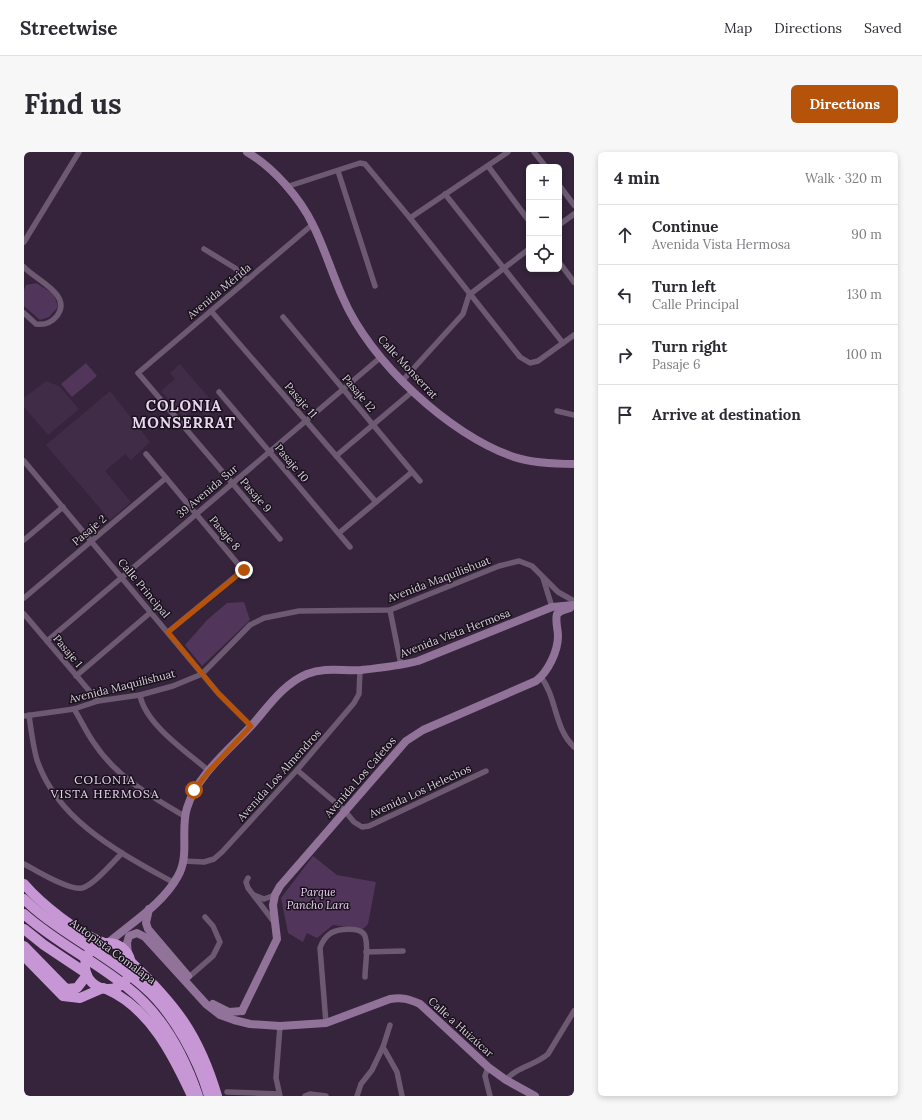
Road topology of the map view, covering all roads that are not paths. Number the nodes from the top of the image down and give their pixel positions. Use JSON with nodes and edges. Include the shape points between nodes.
{"nodes":[{"id":1,"x":79,"y":152,"type":"edge"},
{"id":2,"x":247,"y":152,"type":"edge"},
{"id":3,"x":508,"y":152,"type":"edge"},
{"id":4,"x":534,"y":152,"type":"edge"},
{"id":5,"x":544,"y":164,"type":"edge"},
{"id":6,"x":488,"y":166,"type":"junction"},
{"id":7,"x":338,"y":171,"type":"junction"},
{"id":8,"x":286,"y":187,"type":"junction"},
{"id":9,"x":562,"y":189,"type":"edge"},
{"id":10,"x":445,"y":194,"type":"junction"},
{"id":11,"x":574,"y":205,"type":"edge"},
{"id":12,"x":574,"y":214,"type":"edge"},
{"id":13,"x":526,"y":217,"type":"edge"},
{"id":14,"x":410,"y":218,"type":"junction"},
{"id":15,"x":562,"y":223,"type":"edge"},
{"id":16,"x":313,"y":224,"type":"junction"},
{"id":17,"x":24,"y":242,"type":"edge"},
{"id":18,"x":204,"y":249,"type":"dead end"},
{"id":19,"x":526,"y":250,"type":"edge"},
{"id":20,"x":562,"y":266,"type":"edge"},
{"id":21,"x":24,"y":267,"type":"edge"},
{"id":22,"x":505,"y":268,"type":"junction"},
{"id":23,"x":247,"y":280,"type":"junction"},
{"id":24,"x":574,"y":282,"type":"edge"},
{"id":25,"x":375,"y":286,"type":"dead end"},
{"id":26,"x":469,"y":295,"type":"junction"},
{"id":27,"x":211,"y":311,"type":"junction"},
{"id":28,"x":24,"y":313,"type":"edge"},
{"id":29,"x":283,"y":318,"type":"dead end"},
{"id":30,"x":574,"y":335,"type":"edge"},
{"id":31,"x":563,"y":343,"type":"junction"},
{"id":32,"x":381,"y":357,"type":"junction"},
{"id":33,"x":138,"y":373,"type":"joint"},
{"id":34,"x":403,"y":380,"type":"junction"},
{"id":35,"x":344,"y":390,"type":"junction"},
{"id":36,"x":413,"y":391,"type":"junction"},
{"id":37,"x":219,"y":392,"type":"dead end"},
{"id":38,"x":557,"y":411,"type":"dead end"},
{"id":39,"x":574,"y":415,"type":"edge"},
{"id":40,"x":306,"y":422,"type":"junction"},
{"id":41,"x":373,"y":424,"type":"junction"},
{"id":42,"x":269,"y":452,"type":"junction"},
{"id":43,"x":146,"y":454,"type":"dead end"},
{"id":44,"x":336,"y":456,"type":"junction"},
{"id":45,"x":25,"y":464,"type":"edge"},
{"id":46,"x":574,"y":464,"type":"edge"},
{"id":47,"x":412,"y":472,"type":"junction"},
{"id":48,"x":166,"y":478,"type":"junction"},
{"id":49,"x":420,"y":481,"type":"dead end"},
{"id":50,"x":232,"y":483,"type":"junction"},
{"id":51,"x":376,"y":502,"type":"junction"},
{"id":52,"x":63,"y":507,"type":"junction"},
{"id":53,"x":196,"y":514,"type":"junction"},
{"id":54,"x":338,"y":533,"type":"junction"},
{"id":55,"x":280,"y":539,"type":"dead end"},
{"id":56,"x":24,"y":540,"type":"edge"},
{"id":57,"x":91,"y":541,"type":"junction"},
{"id":58,"x":350,"y":547,"type":"dead end"},
{"id":59,"x":542,"y":576,"type":"junction"},
{"id":60,"x":122,"y":577,"type":"junction"},
{"id":61,"x":24,"y":598,"type":"edge"},
{"id":62,"x":574,"y":601,"type":"edge"},
{"id":63,"x":574,"y":606,"type":"edge"},
{"id":64,"x":552,"y":607,"type":"junction"},
{"id":65,"x":390,"y":610,"type":"junction"},
{"id":66,"x":151,"y":612,"type":"junction"},
{"id":67,"x":24,"y":614,"type":"edge"},
{"id":68,"x":529,"y":616,"type":"junction"},
{"id":69,"x":556,"y":618,"type":"junction"},
{"id":70,"x":168,"y":632,"type":"junction"},
{"id":71,"x":47,"y":641,"type":"junction"},
{"id":72,"x":402,"y":665,"type":"junction"},
{"id":73,"x":360,"y":670,"type":"junction"},
{"id":74,"x":202,"y":674,"type":"junction"},
{"id":75,"x":76,"y":676,"type":"junction"},
{"id":76,"x":541,"y":677,"type":"junction"},
{"id":77,"x":140,"y":694,"type":"junction"},
{"id":78,"x":98,"y":701,"type":"junction"},
{"id":79,"x":74,"y":709,"type":"junction"},
{"id":80,"x":26,"y":716,"type":"edge"},
{"id":81,"x":251,"y":726,"type":"junction"},
{"id":82,"x":574,"y":747,"type":"edge"},
{"id":83,"x":297,"y":770,"type":"junction"},
{"id":84,"x":209,"y":771,"type":"junction"},
{"id":85,"x":486,"y":771,"type":"dead end"},
{"id":86,"x":344,"y":810,"type":"junction"},
{"id":87,"x":184,"y":816,"type":"junction"},
{"id":88,"x":122,"y":853,"type":"junction"},
{"id":89,"x":183,"y":861,"type":"junction"},
{"id":90,"x":24,"y":864,"type":"edge"},
{"id":91,"x":248,"y":878,"type":"dead end"},
{"id":92,"x":174,"y":883,"type":"junction"},
{"id":93,"x":24,"y":884,"type":"edge"},
{"id":94,"x":253,"y":895,"type":"junction"},
{"id":95,"x":275,"y":895,"type":"junction"},
{"id":96,"x":24,"y":899,"type":"edge"},
{"id":97,"x":149,"y":909,"type":"junction"},
{"id":98,"x":24,"y":914,"type":"edge"},
{"id":99,"x":205,"y":917,"type":"dead end"},
{"id":100,"x":276,"y":924,"type":"junction"},
{"id":101,"x":24,"y":929,"type":"edge"},
{"id":102,"x":106,"y":943,"type":"junction"},
{"id":103,"x":24,"y":946,"type":"edge"},
{"id":104,"x":403,"y":951,"type":"dead end"},
{"id":105,"x":366,"y":952,"type":"junction"},
{"id":106,"x":24,"y":956,"type":"edge"},
{"id":107,"x":130,"y":963,"type":"junction"},
{"id":108,"x":86,"y":971,"type":"junction"},
{"id":109,"x":189,"y":977,"type":"junction"},
{"id":110,"x":365,"y":977,"type":"dead end"},
{"id":111,"x":104,"y":989,"type":"junction"},
{"id":112,"x":574,"y":1011,"type":"edge"},
{"id":113,"x":239,"y":1012,"type":"junction"},
{"id":114,"x":223,"y":1016,"type":"junction"},
{"id":115,"x":326,"y":1023,"type":"junction"},
{"id":116,"x":250,"y":1024,"type":"junction"},
{"id":117,"x":390,"y":1025,"type":"dead end"},
{"id":118,"x":280,"y":1026,"type":"junction"},
{"id":119,"x":383,"y":1047,"type":"junction"},
{"id":120,"x":488,"y":1067,"type":"junction"},
{"id":121,"x":506,"y":1080,"type":"junction"},
{"id":122,"x":227,"y":1092,"type":"dead end"},
{"id":123,"x":280,"y":1095,"type":"edge"},
{"id":124,"x":192,"y":1096,"type":"edge"},
{"id":125,"x":198,"y":1096,"type":"edge"},
{"id":126,"x":209,"y":1096,"type":"edge"},
{"id":127,"x":216,"y":1096,"type":"edge"},
{"id":128,"x":305,"y":1096,"type":"edge"},
{"id":129,"x":326,"y":1096,"type":"edge"},
{"id":130,"x":357,"y":1096,"type":"edge"},
{"id":131,"x":402,"y":1096,"type":"edge"},
{"id":132,"x":490,"y":1096,"type":"edge"},
{"id":133,"x":535,"y":1096,"type":"edge"}],
"edges":[{"from":1,"to":17,"type":"street"},
{"from":2,"to":8,"type":"street","name":"Calle Monserrat","via":[[263,163]]},
{"from":3,"to":6,"type":"street"},
{"from":4,"to":5,"type":"street"},
{"from":6,"to":10,"type":"street"},
{"from":6,"to":13,"type":"street"},
{"from":7,"to":8,"type":"street"},
{"from":7,"to":14,"type":"street","via":[[360,163],[365,164]]},
{"from":7,"to":25,"type":"street"},
{"from":8,"to":16,"type":"street","name":"Calle Monserrat"},
{"from":9,"to":11,"type":"street"},
{"from":10,"to":14,"type":"street"},
{"from":10,"to":22,"type":"street"},
{"from":12,"to":15,"type":"street"},
{"from":14,"to":26,"type":"street"},
{"from":16,"to":23,"type":"street","name":"Avenida Mérida"},
{"from":16,"to":32,"type":"street","name":"Calle Monserrat","via":[[353,319]]},
{"from":18,"to":23,"type":"street","via":[[235,268]]},
{"from":19,"to":22,"type":"street"},
{"from":20,"to":24,"type":"street"},
{"from":21,"to":28,"type":"street","via":[[52,288],[60,307],[57,317],[47,323],[36,324]]},
{"from":22,"to":26,"type":"street"},
{"from":22,"to":31,"type":"street"},
{"from":23,"to":27,"type":"street","name":"Avenida Mérida"},
{"from":26,"to":31,"type":"street","via":[[520,357],[530,363],[538,361]]},
{"from":26,"to":34,"type":"street","via":[[463,314]]},
{"from":27,"to":33,"type":"street","name":"Avenida Mérida"},
{"from":27,"to":40,"type":"street","name":"Pasaje 11"},
{"from":29,"to":35,"type":"street","name":"Pasaje 12"},
{"from":30,"to":31,"type":"street"},
{"from":32,"to":34,"type":"street","name":"Calle Monserrat"},
{"from":32,"to":35,"type":"street","name":"39 Avenida Sur"},
{"from":33,"to":50,"type":"street","name":"Pasaje 9"},
{"from":34,"to":36,"type":"street","name":"Calle Monserrat"},
{"from":35,"to":40,"type":"street","name":"39 Avenida Sur"},
{"from":35,"to":41,"type":"street","name":"Pasaje 12"},
{"from":36,"to":41,"type":"street"},
{"from":36,"to":46,"type":"street","name":"Calle Monserrat","via":[[450,424],[514,457],[546,463]]},
{"from":37,"to":42,"type":"street","name":"Pasaje 10"},
{"from":38,"to":39,"type":"street"},
{"from":40,"to":42,"type":"street","name":"39 Avenida Sur"},
{"from":40,"to":44,"type":"street","name":"Pasaje 11"},
{"from":41,"to":44,"type":"street"},
{"from":41,"to":47,"type":"street","name":"Pasaje 12"},
{"from":42,"to":50,"type":"street","name":"39 Avenida Sur"},
{"from":42,"to":54,"type":"street","name":"Pasaje 10"},
{"from":43,"to":48,"type":"street","name":"Pasaje 8"},
{"from":44,"to":51,"type":"street","name":"Pasaje 11"},
{"from":45,"to":52,"type":"street","name":"Calle Principal"},
{"from":47,"to":49,"type":"street","name":"Pasaje 12"},
{"from":47,"to":51,"type":"street"},
{"from":48,"to":53,"type":"street","name":"Pasaje 8"},
{"from":48,"to":57,"type":"street","name":"Pasaje 2"},
{"from":50,"to":53,"type":"street","name":"39 Avenida Sur"},
{"from":50,"to":55,"type":"street","name":"Pasaje 9"},
{"from":51,"to":54,"type":"street"},
{"from":52,"to":56,"type":"street"},
{"from":52,"to":57,"type":"street","name":"Calle Principal"},
{"from":53,"to":60,"type":"street","name":"39 Avenida Sur"},
{"from":53,"to":70,"type":"street","name":"Pasaje 8","via":[[244,570]]},
{"from":54,"to":58,"type":"street","name":"Pasaje 10"},
{"from":57,"to":60,"type":"street","name":"Calle Principal"},
{"from":57,"to":61,"type":"street","name":"Pasaje 2"},
{"from":59,"to":62,"type":"street","name":"Avenida Maquilishuat","via":[[558,592]]},
{"from":59,"to":64,"type":"street"},
{"from":59,"to":65,"type":"street","name":"Avenida Maquilishuat","via":[[528,564],[514,562]]},
{"from":60,"to":66,"type":"street","name":"Calle Principal"},
{"from":60,"to":71,"type":"street","name":"39 Avenida Sur"},
{"from":63,"to":64,"type":"street","name":"Avenida Vista Hermosa"},
{"from":63,"to":69,"type":"street","via":[[561,611]]},
{"from":64,"to":68,"type":"street","name":"Avenida Vista Hermosa"},
{"from":65,"to":72,"type":"street"},
{"from":65,"to":74,"type":"street","name":"Avenida Maquilishuat","via":[[299,611],[264,618],[250,625]]},
{"from":66,"to":70,"type":"street","name":"Calle Principal"},
{"from":66,"to":75,"type":"street"},
{"from":67,"to":71,"type":"street","name":"Pasaje 1"},
{"from":68,"to":69,"type":"street","via":[[549,612]]},
{"from":68,"to":72,"type":"street","name":"Avenida Vista Hermosa","via":[[418,661]]},
{"from":69,"to":76,"type":"street","via":[[556,646]]},
{"from":70,"to":74,"type":"street","name":"Calle Principal"},
{"from":71,"to":75,"type":"street","name":"Pasaje 1"},
{"from":72,"to":73,"type":"street","name":"Avenida Vista Hermosa"},
{"from":73,"to":81,"type":"street","name":"Avenida Vista Hermosa","via":[[321,670],[298,678],[279,694]]},
{"from":73,"to":83,"type":"street","name":"Avenida Los Almendros","via":[[357,699]]},
{"from":74,"to":77,"type":"street","name":"Avenida Maquilishuat","via":[[173,686]]},
{"from":74,"to":81,"type":"street","name":"Calle Principal"},
{"from":75,"to":78,"type":"street","name":"Pasaje 1"},
{"from":76,"to":82,"type":"street","via":[[548,687],[564,733]]},
{"from":76,"to":86,"type":"street","name":"Avenida Los Cafetos","via":[[417,733],[397,749]]},
{"from":77,"to":78,"type":"street","name":"Avenida Maquilishuat"},
{"from":77,"to":84,"type":"street","via":[[141,704],[146,712],[172,740]]},
{"from":78,"to":79,"type":"street","name":"Avenida Maquilishuat"},
{"from":79,"to":80,"type":"street","name":"Avenida Maquilishuat"},
{"from":79,"to":87,"type":"street","via":[[94,744],[118,772]]},
{"from":80,"to":88,"type":"street","via":[[38,762],[53,792],[73,818]]},
{"from":81,"to":84,"type":"street","name":"Avenida Vista Hermosa"},
{"from":83,"to":86,"type":"street","name":"Avenida Los Helechos"},
{"from":83,"to":89,"type":"street","name":"Avenida Los Almendros","via":[[218,856],[200,863]]},
{"from":84,"to":87,"type":"street","name":"Avenida Vista Hermosa","via":[[194,790]]},
{"from":85,"to":86,"type":"street","name":"Avenida Los Helechos","via":[[369,826],[358,825]]},
{"from":86,"to":95,"type":"street","name":"Avenida Los Cafetos"},
{"from":87,"to":89,"type":"street","name":"Avenida Vista Hermosa"},
{"from":88,"to":90,"type":"street","via":[[82,888],[67,886]]},
{"from":88,"to":92,"type":"street"},
{"from":89,"to":92,"type":"street","name":"Avenida Vista Hermosa","via":[[181,872]]},
{"from":91,"to":94,"type":"street","via":[[247,884]]},
{"from":92,"to":97,"type":"street","name":"Avenida Vista Hermosa"},
{"from":93,"to":102,"type":"highway","via":[[53,911],[96,940]]},
{"from":94,"to":95,"type":"street","via":[[264,899]]},
{"from":94,"to":100,"type":"street"},
{"from":95,"to":100,"type":"street","name":"Avenida Los Cafetos","via":[[273,914]]},
{"from":96,"to":126,"type":"highway","name":"Autopista Comalapa","via":[[43,916],[134,979],[157,999],[175,1024],[193,1057]]},
{"from":97,"to":102,"type":"street","name":"Avenida Vista Hermosa"},
{"from":97,"to":109,"type":"street","via":[[146,923],[148,929]]},
{"from":98,"to":125,"type":"highway","name":"Autopista Comalapa","via":[[144,1001],[185,1062]]},
{"from":99,"to":109,"type":"street","via":[[220,942],[213,956]]},
{"from":100,"to":113,"type":"street","name":"Avenida Los Cafetos","via":[[278,939]]},
{"from":101,"to":108,"type":"highway","via":[[44,945]]},
{"from":102,"to":107,"type":"highway","via":[[118,945]]},
{"from":102,"to":108,"type":"highway","via":[[94,947],[88,955]]},
{"from":103,"to":108,"type":"highway","via":[[66,989],[77,988]]},
{"from":104,"to":105,"type":"street"},
{"from":105,"to":110,"type":"street"},
{"from":105,"to":115,"type":"street","via":[[365,936],[358,930],[338,930],[323,940],[320,948]]},
{"from":106,"to":111,"type":"highway","via":[[63,996],[80,998]]},
{"from":107,"to":111,"type":"highway","via":[[127,979],[120,986]]},
{"from":107,"to":114,"type":"street","name":"Calle a Huizúcar","via":[[127,944],[129,936],[137,933],[145,936],[206,1004]]},
{"from":107,"to":127,"type":"highway","via":[[165,996],[183,1019],[204,1059]]},
{"from":108,"to":111,"type":"highway","via":[[93,984]]},
{"from":109,"to":113,"type":"street","via":[[215,1005],[229,1012]]},
{"from":111,"to":124,"type":"highway","via":[[125,998],[142,1014],[172,1055]]},
{"from":112,"to":121,"type":"street","via":[[548,1054]]},
{"from":113,"to":114,"type":"street","via":[[228,1017]]},
{"from":113,"to":116,"type":"street"},
{"from":114,"to":116,"type":"street","name":"Calle a Huizúcar"},
{"from":115,"to":118,"type":"street","name":"Calle a Huizúcar"},
{"from":115,"to":120,"type":"street","name":"Calle a Huizúcar","via":[[390,999],[408,999],[420,1004]]},
{"from":116,"to":118,"type":"street","name":"Calle a Huizúcar"},
{"from":117,"to":119,"type":"street"},
{"from":118,"to":123,"type":"street","via":[[276,1078]]},
{"from":119,"to":130,"type":"street","via":[[372,1070],[361,1084]]},
{"from":119,"to":131,"type":"street","via":[[397,1072]]},
{"from":120,"to":121,"type":"street","name":"Calle a Huizúcar"},
{"from":120,"to":132,"type":"street","via":[[485,1076]]},
{"from":121,"to":133,"type":"street","name":"Calle a Huizúcar"},
{"from":122,"to":123,"type":"street"},
{"from":128,"to":129,"type":"street"}]}
